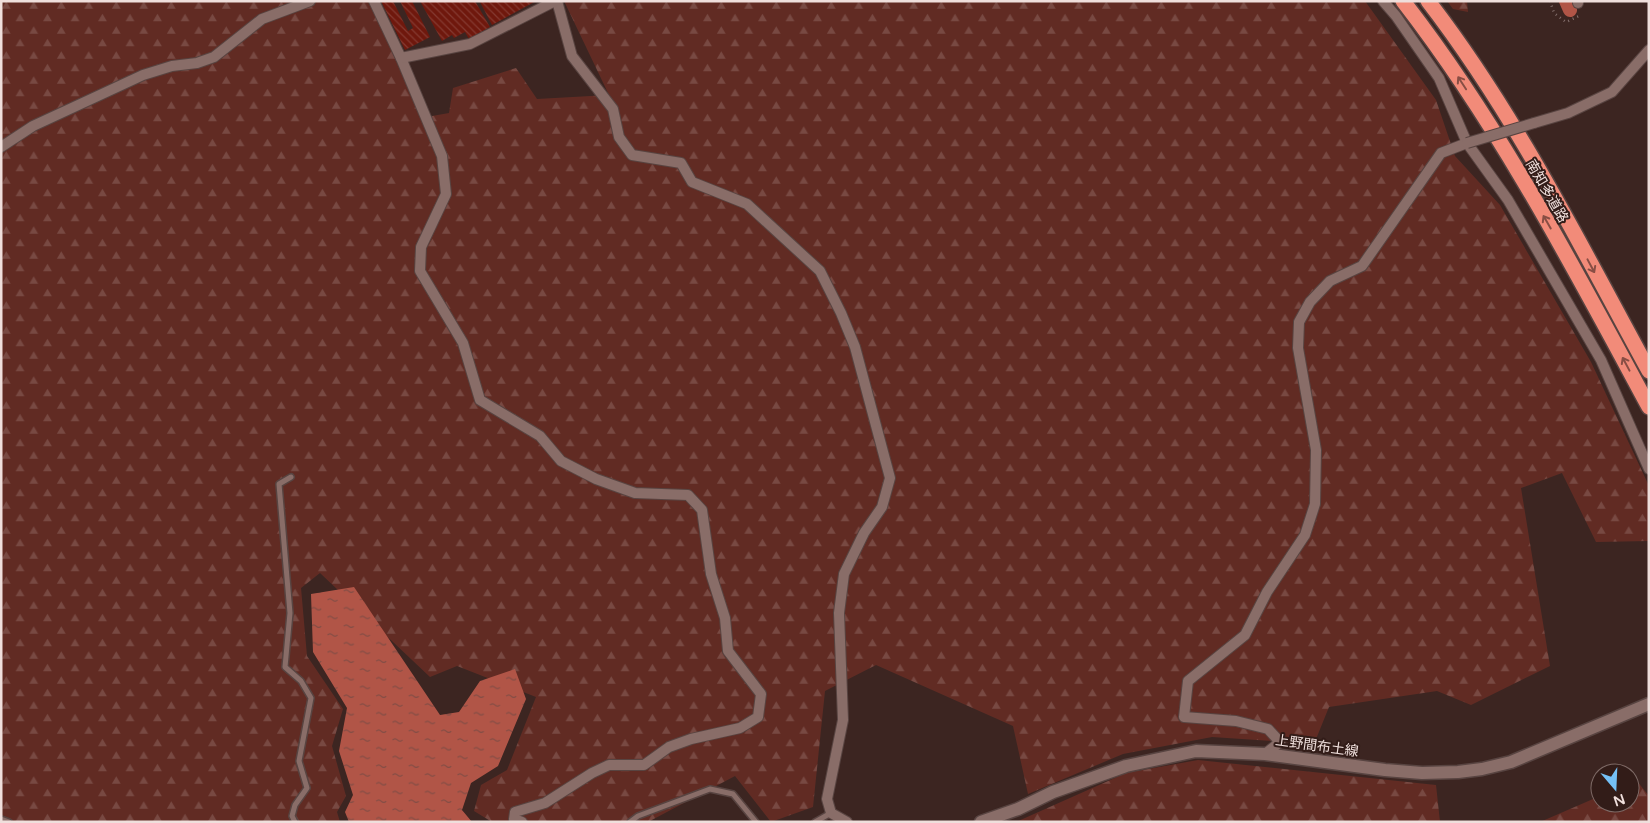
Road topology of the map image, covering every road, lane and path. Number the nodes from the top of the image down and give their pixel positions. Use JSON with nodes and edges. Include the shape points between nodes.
{"nodes":[{"id":1,"x":310,"y":1,"type":"edge"},
{"id":2,"x":374,"y":1,"type":"edge"},
{"id":3,"x":556,"y":1,"type":"edge"},
{"id":4,"x":1383,"y":1,"type":"edge"},
{"id":5,"x":1403,"y":1,"type":"edge"},
{"id":6,"x":1428,"y":1,"type":"edge"},
{"id":7,"x":1550,"y":1,"type":"edge"},
{"id":8,"x":1578,"y":2,"type":"edge"},
{"id":9,"x":1649,"y":50,"type":"edge"},
{"id":10,"x":401,"y":58,"type":"junction"},
{"id":11,"x":1467,"y":143,"type":"junction"},
{"id":12,"x":1,"y":147,"type":"edge"},
{"id":13,"x":1649,"y":371,"type":"edge"},
{"id":14,"x":1649,"y":407,"type":"edge"},
{"id":15,"x":1649,"y":469,"type":"edge"},
{"id":16,"x":291,"y":477,"type":"dead end"},
{"id":17,"x":1649,"y":704,"type":"edge"},
{"id":18,"x":1265,"y":754,"type":"junction"},
{"id":19,"x":831,"y":813,"type":"junction"},
{"id":20,"x":1,"y":818,"type":"edge"},
{"id":21,"x":9,"y":822,"type":"edge"},
{"id":22,"x":295,"y":822,"type":"edge"},
{"id":23,"x":522,"y":822,"type":"edge"},
{"id":24,"x":630,"y":822,"type":"edge"},
{"id":25,"x":756,"y":822,"type":"edge"},
{"id":26,"x":815,"y":822,"type":"edge"},
{"id":27,"x":847,"y":822,"type":"edge"},
{"id":28,"x":981,"y":822,"type":"edge"}],
"edges":[{"from":1,"to":12,"type":"street","via":[[262,19],[214,57],[143,76],[33,126]]},
{"from":2,"to":10,"type":"street"},
{"from":3,"to":10,"type":"street","via":[[470,44]]},
{"from":3,"to":19,"type":"street","via":[[572,56],[613,109],[619,137],[632,155],[681,163],[692,182],[747,204],[820,271],[855,347],[890,478],[882,507],[864,533],[844,574],[839,613],[842,720],[827,798]]},
{"from":4,"to":11,"type":"street","via":[[1439,78]]},
{"from":14,"to":5,"type":"highway","name":"南知多道路","one_way":true,"via":[[1522,178],[1456,74]]},
{"from":6,"to":13,"type":"highway","name":"南知多道路","one_way":true,"via":[[1479,72],[1539,168]]},
{"from":7,"to":8,"type":"path","via":[[1554,13],[1566,22],[1580,16]]},
{"from":9,"to":11,"type":"street","bridge":true,"via":[[1612,92],[1568,113]]},
{"from":10,"to":23,"type":"street","via":[[442,156],[446,194],[421,247],[420,271],[463,343],[480,400],[540,436],[561,461],[596,479],[635,493],[688,495],[702,510],[711,574],[725,618],[728,651],[761,694],[758,717],[740,728],[669,747],[644,765],[609,765],[545,802],[515,812],[514,819]]},
{"from":11,"to":15,"type":"street","via":[[1508,200],[1601,360]]},
{"from":11,"to":18,"type":"street","via":[[1441,153],[1362,266],[1330,281],[1310,302],[1300,322],[1298,348],[1316,450],[1315,504],[1305,535],[1267,592],[1245,635],[1188,682],[1184,717],[1268,729],[1280,742]]},
{"from":16,"to":22,"type":"lane","via":[[279,484],[290,612],[285,667],[301,681],[311,698],[299,760],[307,788],[295,805],[292,816]]},
{"from":17,"to":18,"type":"main road","name":"上野間布土線","via":[[1511,762],[1458,772],[1385,770]]},
{"from":18,"to":28,"type":"main road","name":"上野間布土線","via":[[1196,751],[1126,766]]},
{"from":19,"to":26,"type":"lane"},
{"from":19,"to":27,"type":"street"},
{"from":20,"to":21,"type":"lane"},
{"from":24,"to":25,"type":"lane","via":[[638,816],[710,790],[733,794]]}]}
